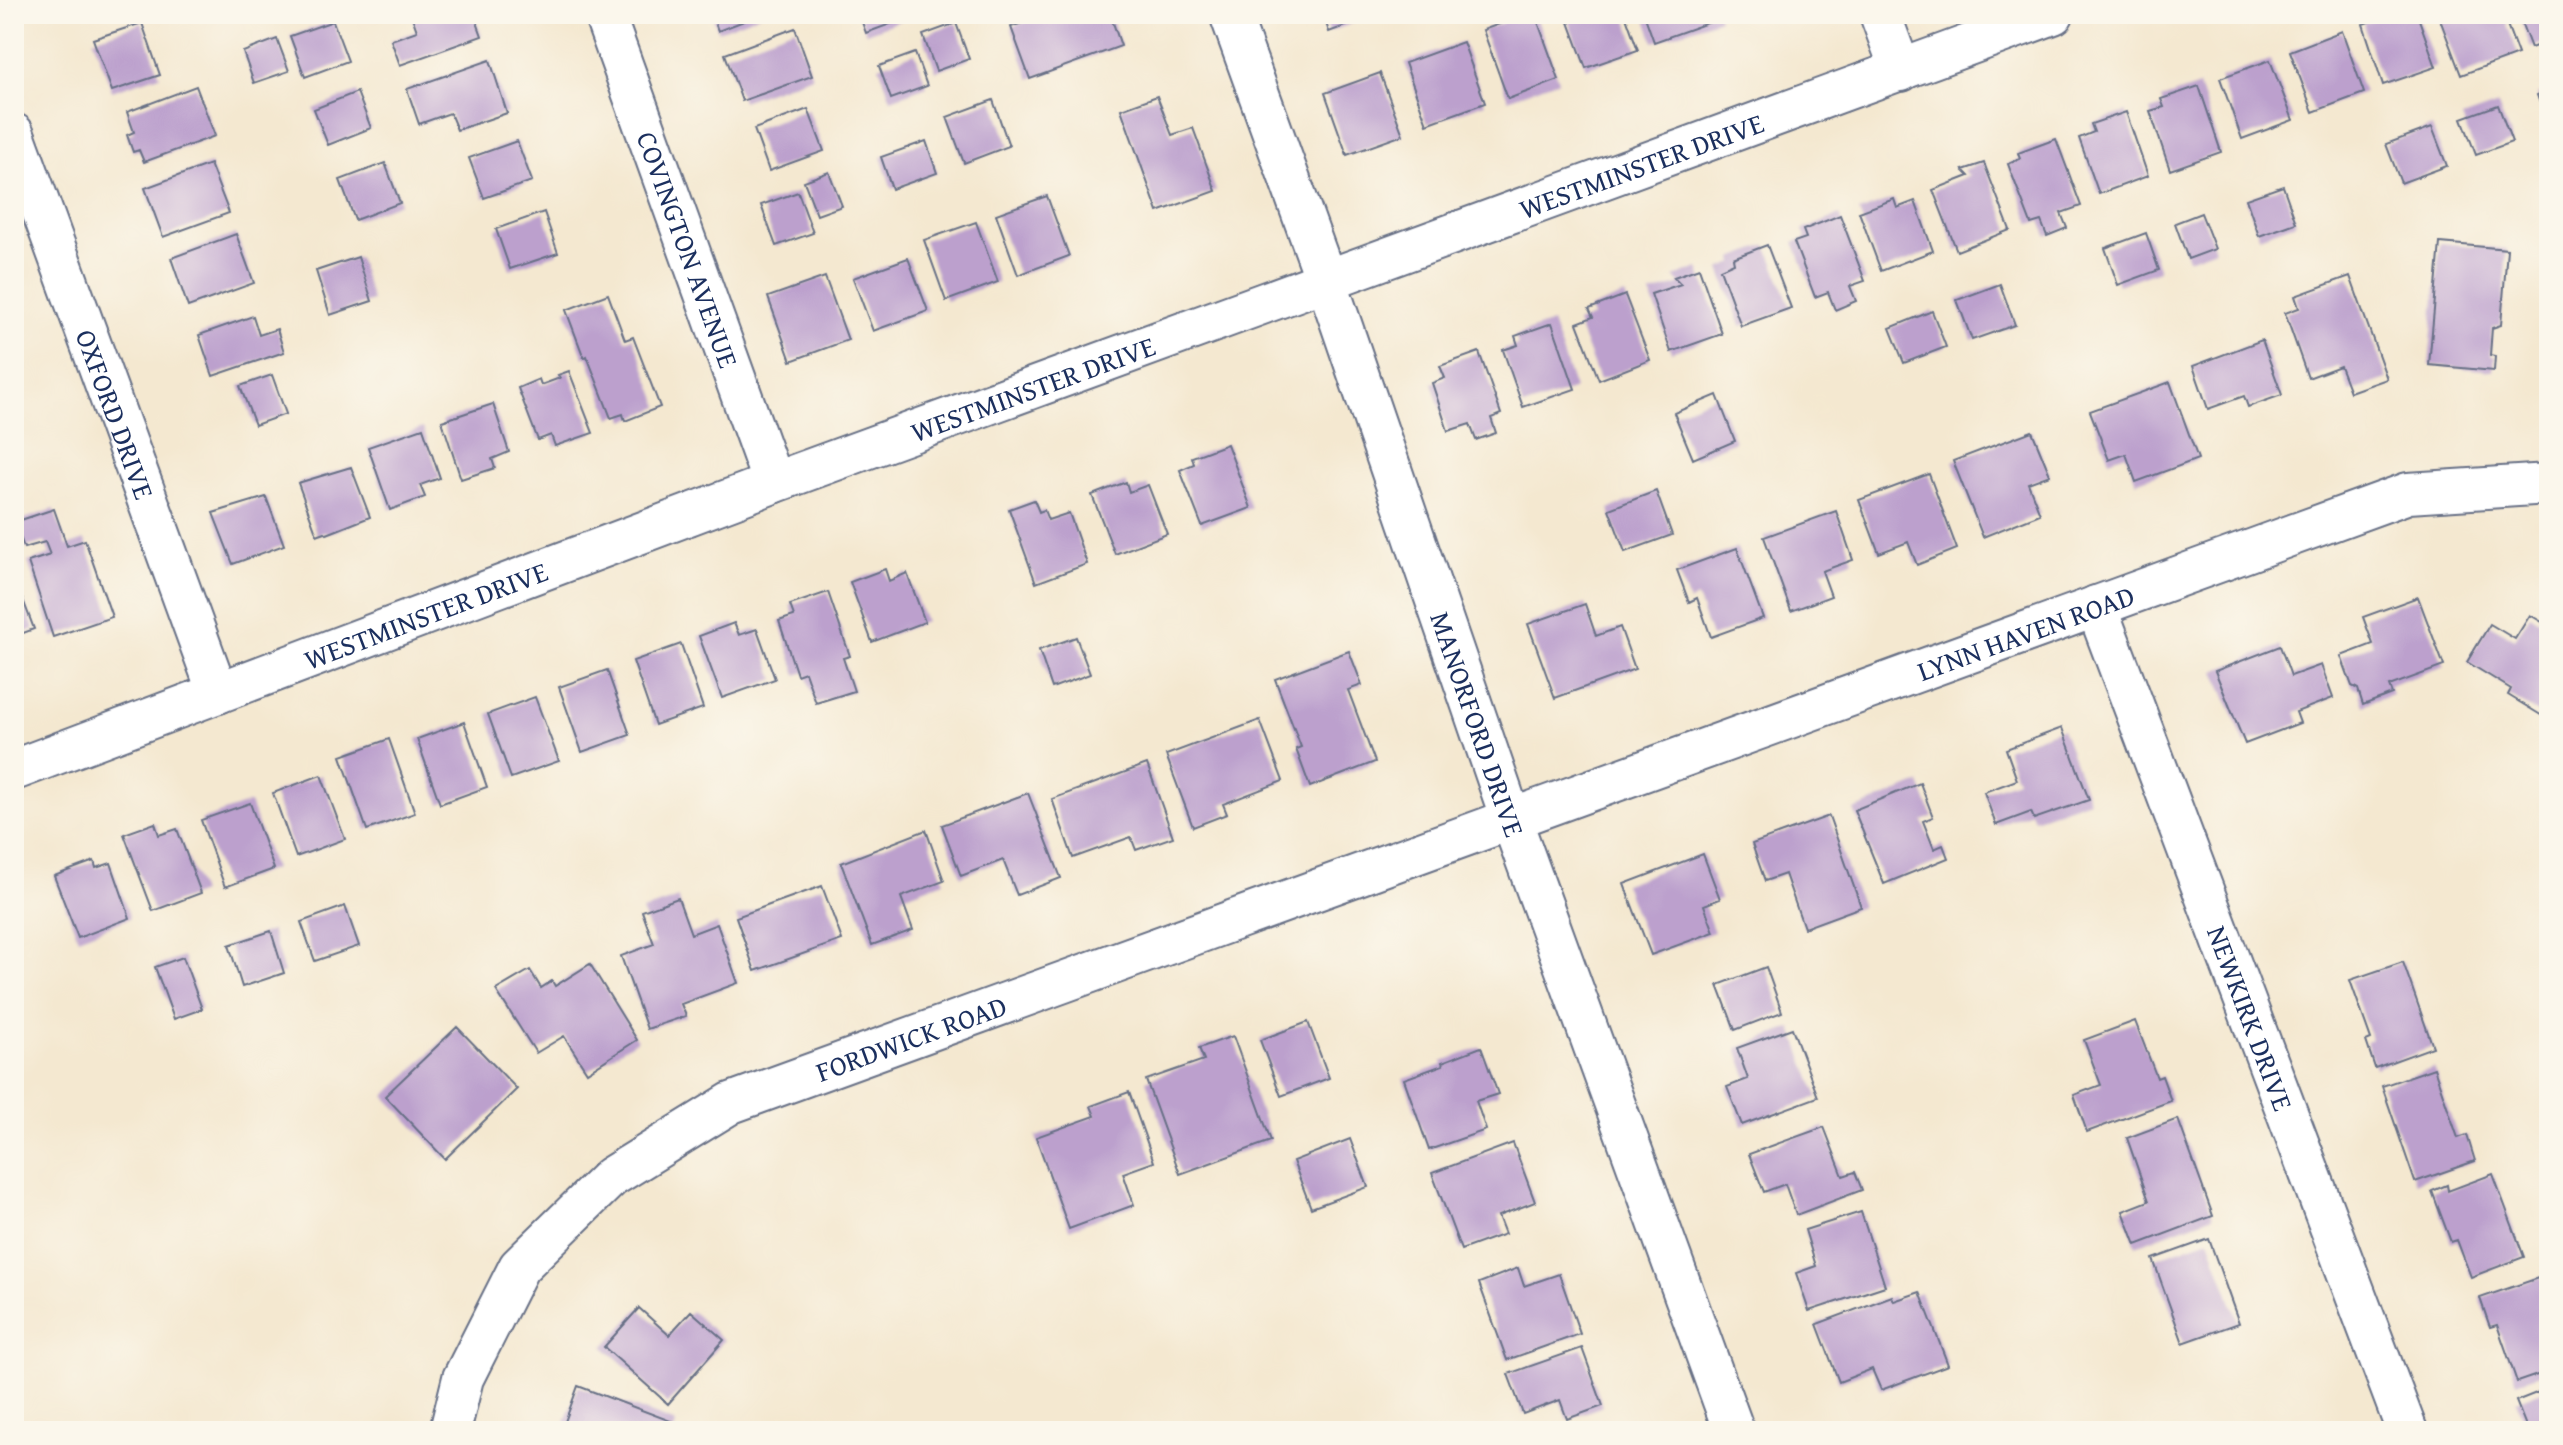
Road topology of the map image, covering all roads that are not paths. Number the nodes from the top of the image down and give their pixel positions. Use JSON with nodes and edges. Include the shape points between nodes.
{"nodes":[{"id":1,"x":604,"y":14,"type":"edge"},
{"id":2,"x":1230,"y":14,"type":"edge"},
{"id":3,"x":1880,"y":14,"type":"edge"},
{"id":4,"x":2053,"y":14,"type":"edge"},
{"id":5,"x":1901,"y":71,"type":"junction"},
{"id":6,"x":14,"y":134,"type":"edge"},
{"id":7,"x":1326,"y":280,"type":"junction"},
{"id":8,"x":773,"y":483,"type":"junction"},
{"id":9,"x":2549,"y":484,"type":"edge"},
{"id":10,"x":2096,"y":606,"type":"junction"},
{"id":11,"x":218,"y":693,"type":"junction"},
{"id":12,"x":14,"y":770,"type":"edge"},
{"id":13,"x":1511,"y":819,"type":"junction"},
{"id":14,"x":450,"y":1431,"type":"edge"},
{"id":15,"x":1734,"y":1431,"type":"edge"},
{"id":16,"x":2407,"y":1431,"type":"edge"}],
"edges":[{"from":1,"to":8,"type":"street","name":"COVINGTON AVENUE"},
{"from":2,"to":7,"type":"street","name":"MANORFORD DRIVE"},
{"from":3,"to":5,"type":"street"},
{"from":4,"to":5,"type":"street","name":"WESTMINSTER DRIVE"},
{"from":5,"to":7,"type":"street","name":"WESTMINSTER DRIVE"},
{"from":6,"to":11,"type":"street","name":"OXFORD DRIVE"},
{"from":7,"to":8,"type":"street","name":"WESTMINSTER DRIVE"},
{"from":7,"to":13,"type":"street","name":"MANORFORD DRIVE"},
{"from":8,"to":11,"type":"street","name":"WESTMINSTER DRIVE"},
{"from":9,"to":10,"type":"street","name":"LYNN HAVEN ROAD","via":[[2408,493]]},
{"from":10,"to":13,"type":"street","name":"LYNN HAVEN ROAD"},
{"from":10,"to":16,"type":"street","name":"NEWKIRK DRIVE"},
{"from":11,"to":12,"type":"street","name":"WESTMINSTER DRIVE"},
{"from":13,"to":14,"type":"street","name":"FORDWICK ROAD","via":[[731,1103],[611,1177],[519,1267],[463,1378]]},
{"from":13,"to":15,"type":"street","name":"MANORFORD DRIVE"}]}
